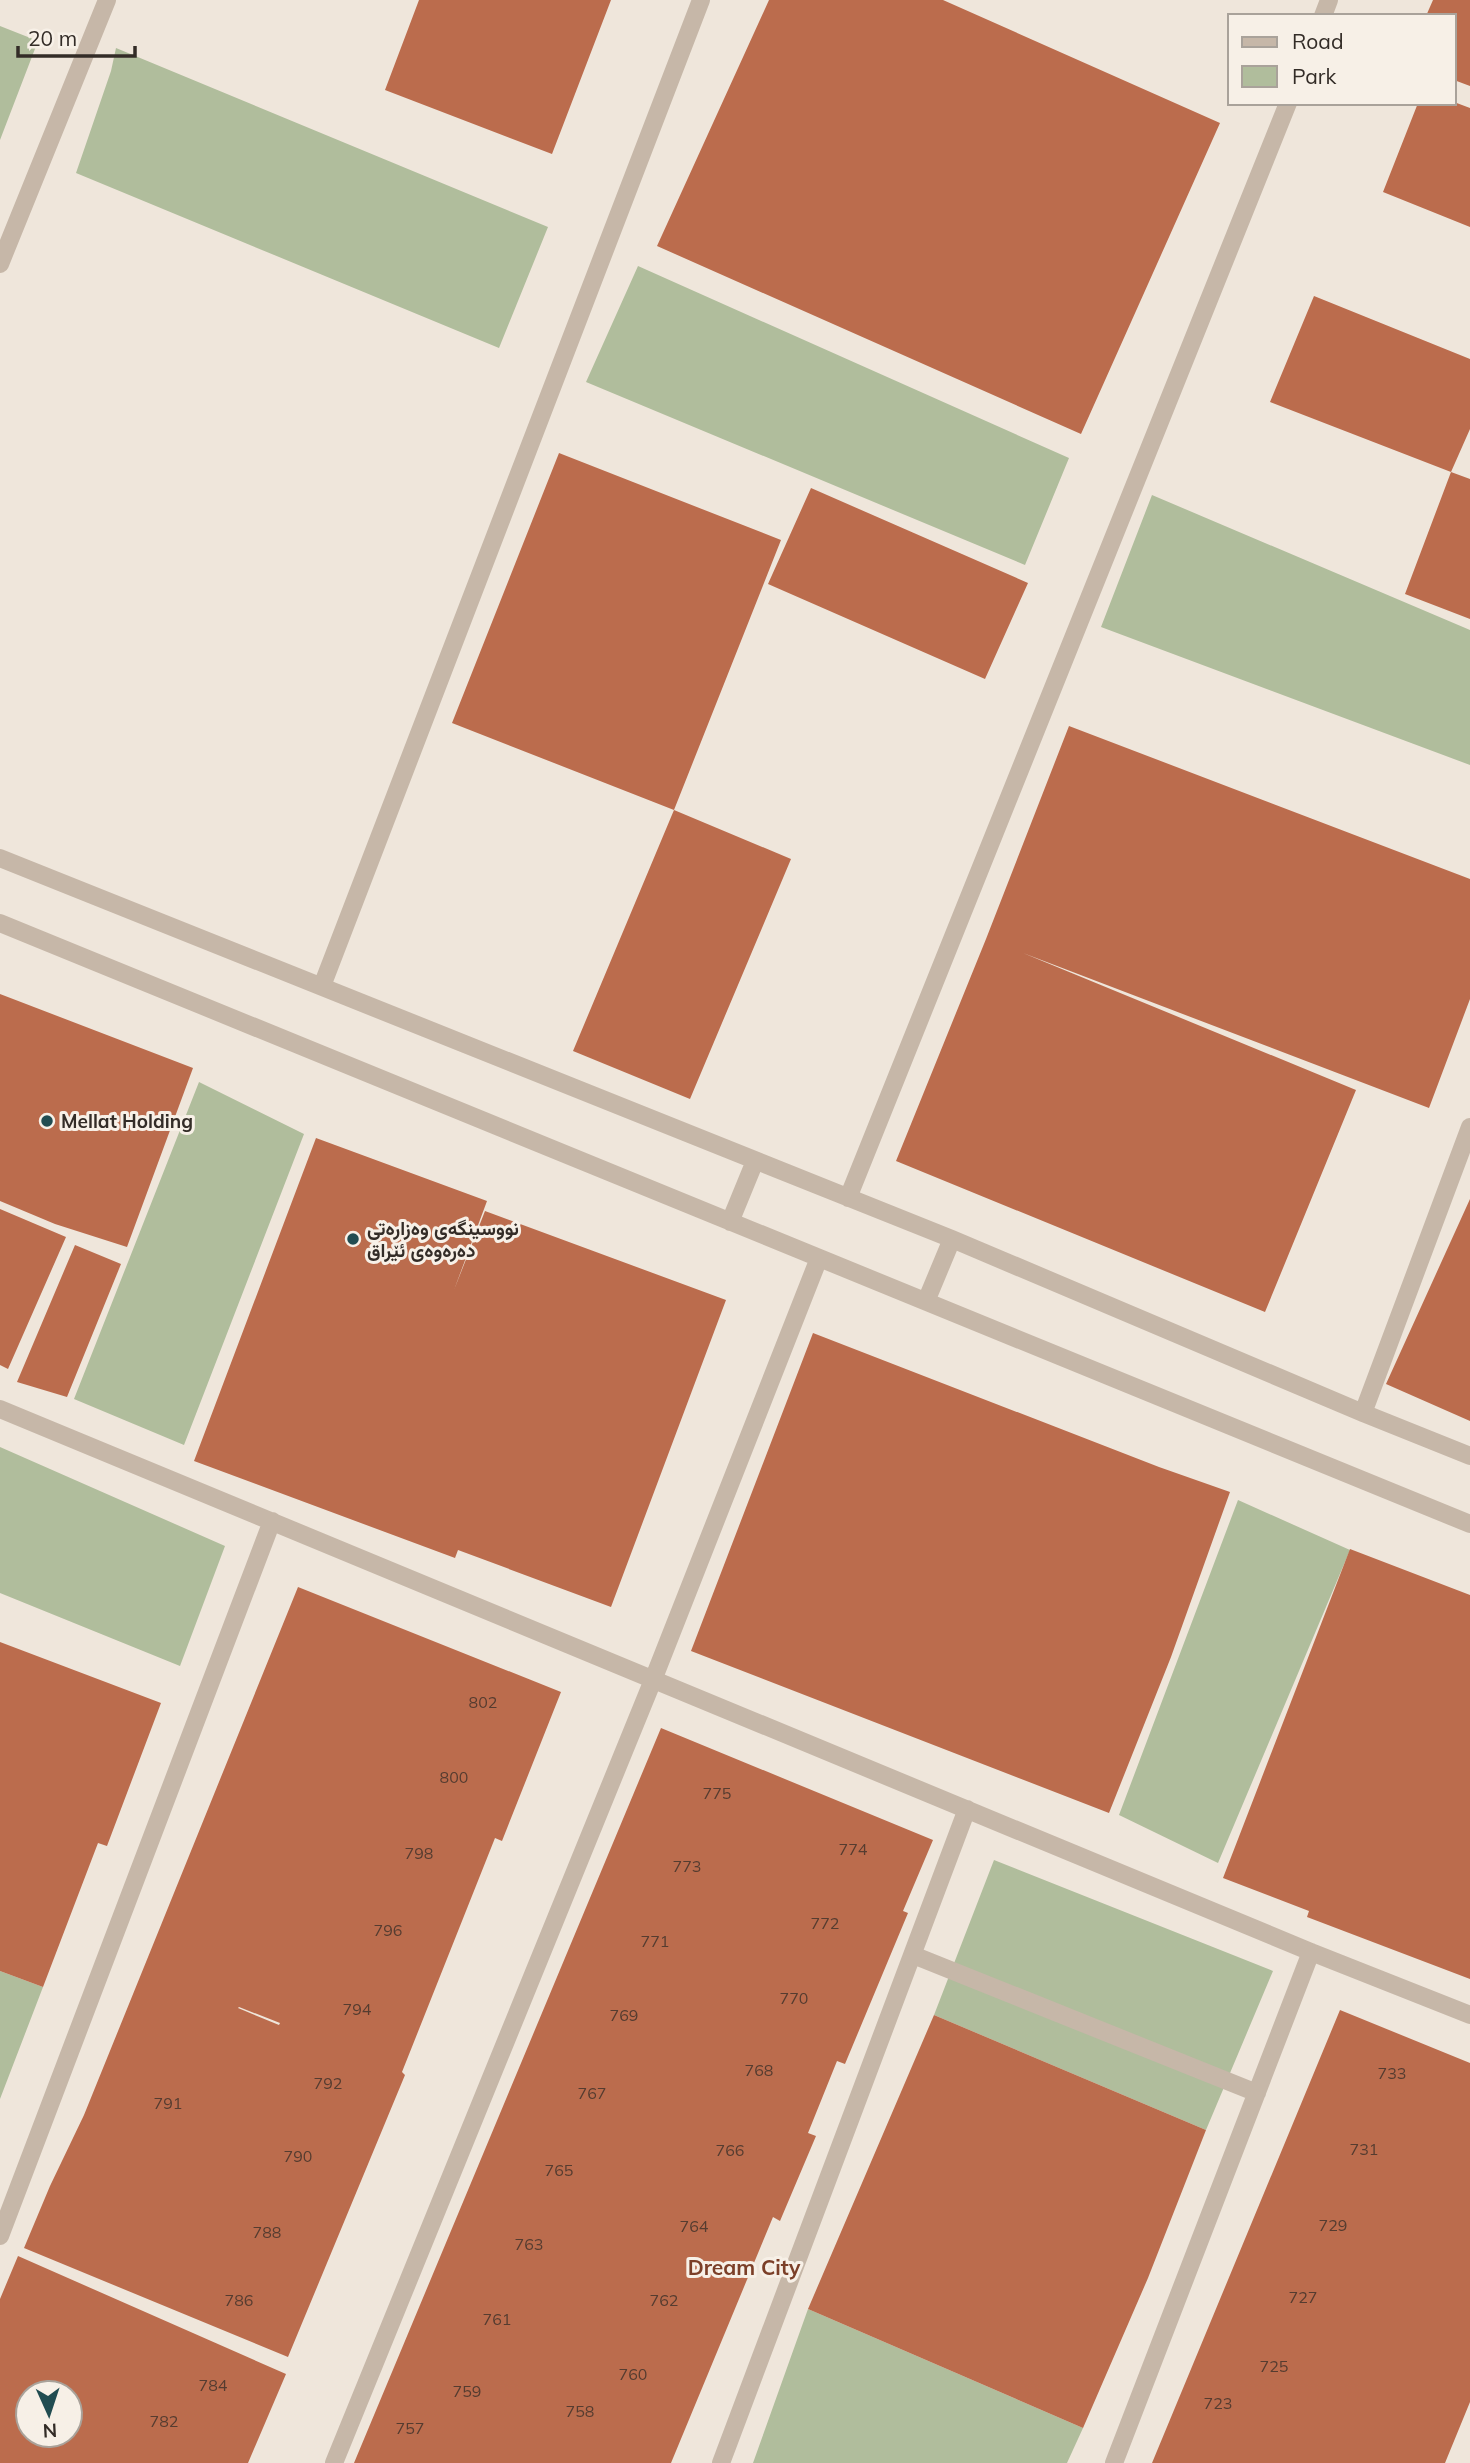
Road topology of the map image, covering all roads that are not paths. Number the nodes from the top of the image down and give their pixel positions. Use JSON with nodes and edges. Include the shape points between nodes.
{"nodes":[{"id":1,"x":107,"y":0,"type":"edge"},
{"id":2,"x":701,"y":0,"type":"edge"},
{"id":3,"x":1286,"y":105,"type":"edge"},
{"id":4,"x":0,"y":264,"type":"edge"},
{"id":5,"x":0,"y":858,"type":"edge"},
{"id":6,"x":0,"y":923,"type":"edge"},
{"id":7,"x":322,"y":986,"type":"junction"},
{"id":8,"x":1470,"y":1127,"type":"edge"},
{"id":9,"x":755,"y":1161,"type":"junction"},
{"id":10,"x":848,"y":1198,"type":"junction"},
{"id":11,"x":730,"y":1222,"type":"junction"},
{"id":12,"x":952,"y":1239,"type":"junction"},
{"id":13,"x":819,"y":1258,"type":"junction"},
{"id":14,"x":927,"y":1299,"type":"junction"},
{"id":15,"x":0,"y":1409,"type":"edge"},
{"id":16,"x":1363,"y":1413,"type":"junction"},
{"id":17,"x":1470,"y":1456,"type":"edge"},
{"id":18,"x":272,"y":1521,"type":"junction"},
{"id":19,"x":1470,"y":1524,"type":"edge"},
{"id":20,"x":653,"y":1680,"type":"junction"},
{"id":21,"x":967,"y":1809,"type":"junction"},
{"id":22,"x":1311,"y":1952,"type":"junction"},
{"id":23,"x":912,"y":1955,"type":"junction"},
{"id":24,"x":1470,"y":2015,"type":"edge"},
{"id":25,"x":1257,"y":2093,"type":"junction"},
{"id":26,"x":0,"y":2236,"type":"edge"},
{"id":27,"x":334,"y":2463,"type":"edge"},
{"id":28,"x":721,"y":2463,"type":"edge"},
{"id":29,"x":1114,"y":2463,"type":"edge"}],
"edges":[{"from":1,"to":4,"type":"street"},
{"from":2,"to":7,"type":"street"},
{"from":3,"to":10,"type":"street"},
{"from":5,"to":7,"type":"street"},
{"from":6,"to":11,"type":"street"},
{"from":7,"to":9,"type":"street"},
{"from":8,"to":16,"type":"street"},
{"from":9,"to":10,"type":"street"},
{"from":9,"to":11,"type":"street"},
{"from":10,"to":12,"type":"street"},
{"from":11,"to":13,"type":"street"},
{"from":12,"to":14,"type":"street"},
{"from":12,"to":16,"type":"street"},
{"from":13,"to":14,"type":"street"},
{"from":13,"to":20,"type":"street"},
{"from":14,"to":19,"type":"street"},
{"from":15,"to":18,"type":"street"},
{"from":16,"to":17,"type":"street"},
{"from":18,"to":20,"type":"street"},
{"from":18,"to":26,"type":"street"},
{"from":20,"to":21,"type":"street"},
{"from":20,"to":27,"type":"street"},
{"from":21,"to":22,"type":"street"},
{"from":21,"to":23,"type":"street"},
{"from":22,"to":24,"type":"street"},
{"from":22,"to":25,"type":"street"},
{"from":23,"to":25,"type":"street"},
{"from":23,"to":28,"type":"street"},
{"from":25,"to":29,"type":"street"}]}
